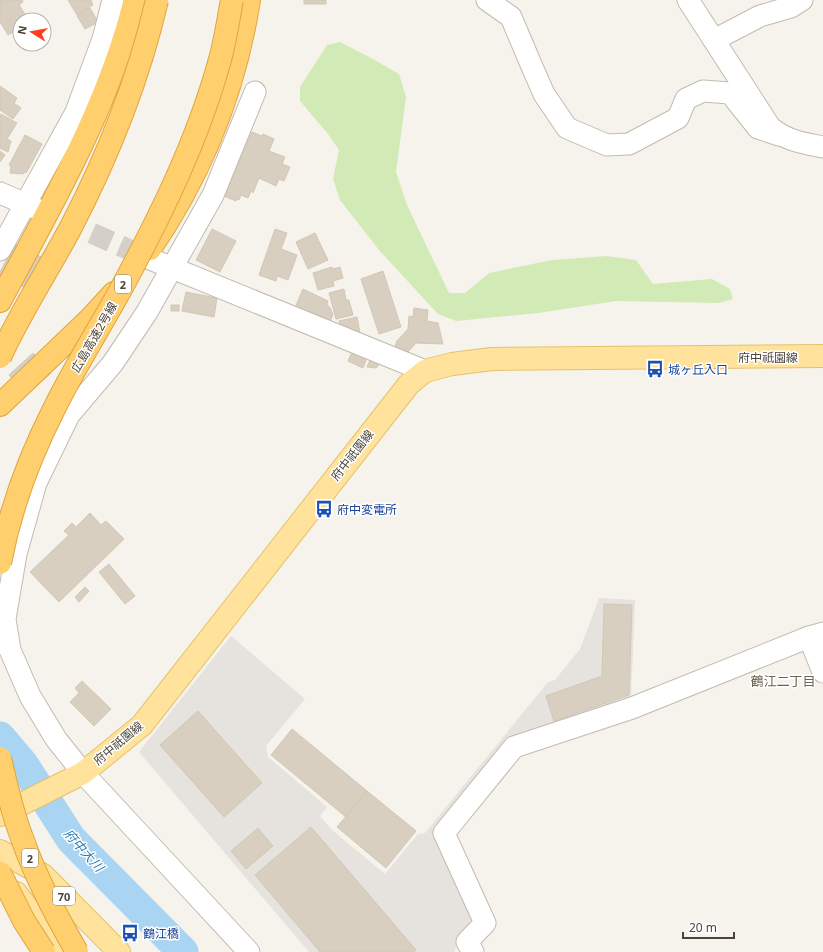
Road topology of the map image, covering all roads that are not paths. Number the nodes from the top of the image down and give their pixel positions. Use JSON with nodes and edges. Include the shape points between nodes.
{"nodes":[{"id":1,"x":113,"y":0,"type":"edge"},
{"id":2,"x":136,"y":0,"type":"edge"},
{"id":3,"x":157,"y":0,"type":"edge"},
{"id":4,"x":232,"y":0,"type":"edge"},
{"id":5,"x":249,"y":0,"type":"edge"},
{"id":6,"x":488,"y":0,"type":"edge"},
{"id":7,"x":688,"y":0,"type":"edge"},
{"id":8,"x":802,"y":0,"type":"edge"},
{"id":9,"x":714,"y":40,"type":"junction"},
{"id":10,"x":255,"y":92,"type":"dead end"},
{"id":11,"x":779,"y":135,"type":"junction"},
{"id":12,"x":823,"y":147,"type":"edge"},
{"id":13,"x":0,"y":193,"type":"edge"},
{"id":14,"x":30,"y":206,"type":"junction"},
{"id":15,"x":0,"y":250,"type":"edge"},
{"id":16,"x":148,"y":258,"type":"tunnel mouth"},
{"id":17,"x":171,"y":268,"type":"junction"},
{"id":18,"x":0,"y":302,"type":"edge"},
{"id":19,"x":823,"y":356,"type":"edge"},
{"id":20,"x":0,"y":357,"type":"edge"},
{"id":21,"x":425,"y":371,"type":"junction"},
{"id":22,"x":0,"y":404,"type":"edge"},
{"id":23,"x":0,"y":563,"type":"edge"},
{"id":24,"x":816,"y":635,"type":"edge"},
{"id":25,"x":823,"y":672,"type":"edge"},
{"id":26,"x":0,"y":758,"type":"edge"},
{"id":27,"x":80,"y":774,"type":"junction"},
{"id":28,"x":0,"y":815,"type":"edge"},
{"id":29,"x":0,"y":850,"type":"edge"},
{"id":30,"x":0,"y":873,"type":"edge"},
{"id":31,"x":44,"y":952,"type":"edge"},
{"id":32,"x":62,"y":952,"type":"edge"},
{"id":33,"x":76,"y":952,"type":"edge"},
{"id":34,"x":119,"y":952,"type":"edge"},
{"id":35,"x":249,"y":952,"type":"edge"},
{"id":36,"x":473,"y":952,"type":"edge"}],
"edges":[{"from":1,"to":14,"type":"street","via":[[103,39],[76,112]]},
{"from":2,"to":18,"type":"highway","via":[[119,57],[88,133]]},
{"from":3,"to":20,"type":"highway","bridge":true,"via":[[126,103],[91,184]]},
{"from":4,"to":23,"type":"highway","name":"広島高速2号線","number":"2","bridge":true,"via":[[219,62],[196,132],[162,209],[36,446],[22,483]]},
{"from":5,"to":22,"type":"highway","via":[[236,62],[223,107],[204,154],[166,226],[142,260],[90,319]]},
{"from":6,"to":11,"type":"street","via":[[511,17],[544,94],[567,128],[607,145],[629,144],[678,118],[686,100],[703,91],[730,93],[758,128]]},
{"from":7,"to":9,"type":"street"},
{"from":8,"to":9,"type":"street","via":[[791,7],[760,16]]},
{"from":9,"to":11,"type":"street","via":[[770,127]]},
{"from":10,"to":17,"type":"street","via":[[212,195]]},
{"from":11,"to":12,"type":"street"},
{"from":13,"to":14,"type":"street"},
{"from":14,"to":15,"type":"street"},
{"from":16,"to":17,"type":"street"},
{"from":17,"to":21,"type":"street"},
{"from":17,"to":27,"type":"street","via":[[147,312],[113,363],[69,415],[36,483],[16,554],[5,619],[10,650],[30,696]]},
{"from":19,"to":21,"type":"main road","name":"府中祇園線","via":[[492,359],[452,364]]},
{"from":21,"to":27,"type":"main road","name":"府中祇園線","via":[[409,384],[142,724]]},
{"from":24,"to":25,"type":"street"},
{"from":24,"to":36,"type":"street","via":[[632,708],[514,747],[444,833],[485,923],[467,942]]},
{"from":26,"to":33,"type":"highway","number":"2","bridge":true,"via":[[21,838],[58,920]]},
{"from":27,"to":28,"type":"main road","name":"府中祇園線"},
{"from":27,"to":35,"type":"street"},
{"from":29,"to":34,"type":"main road","number":"70","via":[[43,874]]},
{"from":30,"to":31,"type":"highway","bridge":true,"via":[[24,921]]},
{"from":30,"to":32,"type":"main road"}]}
